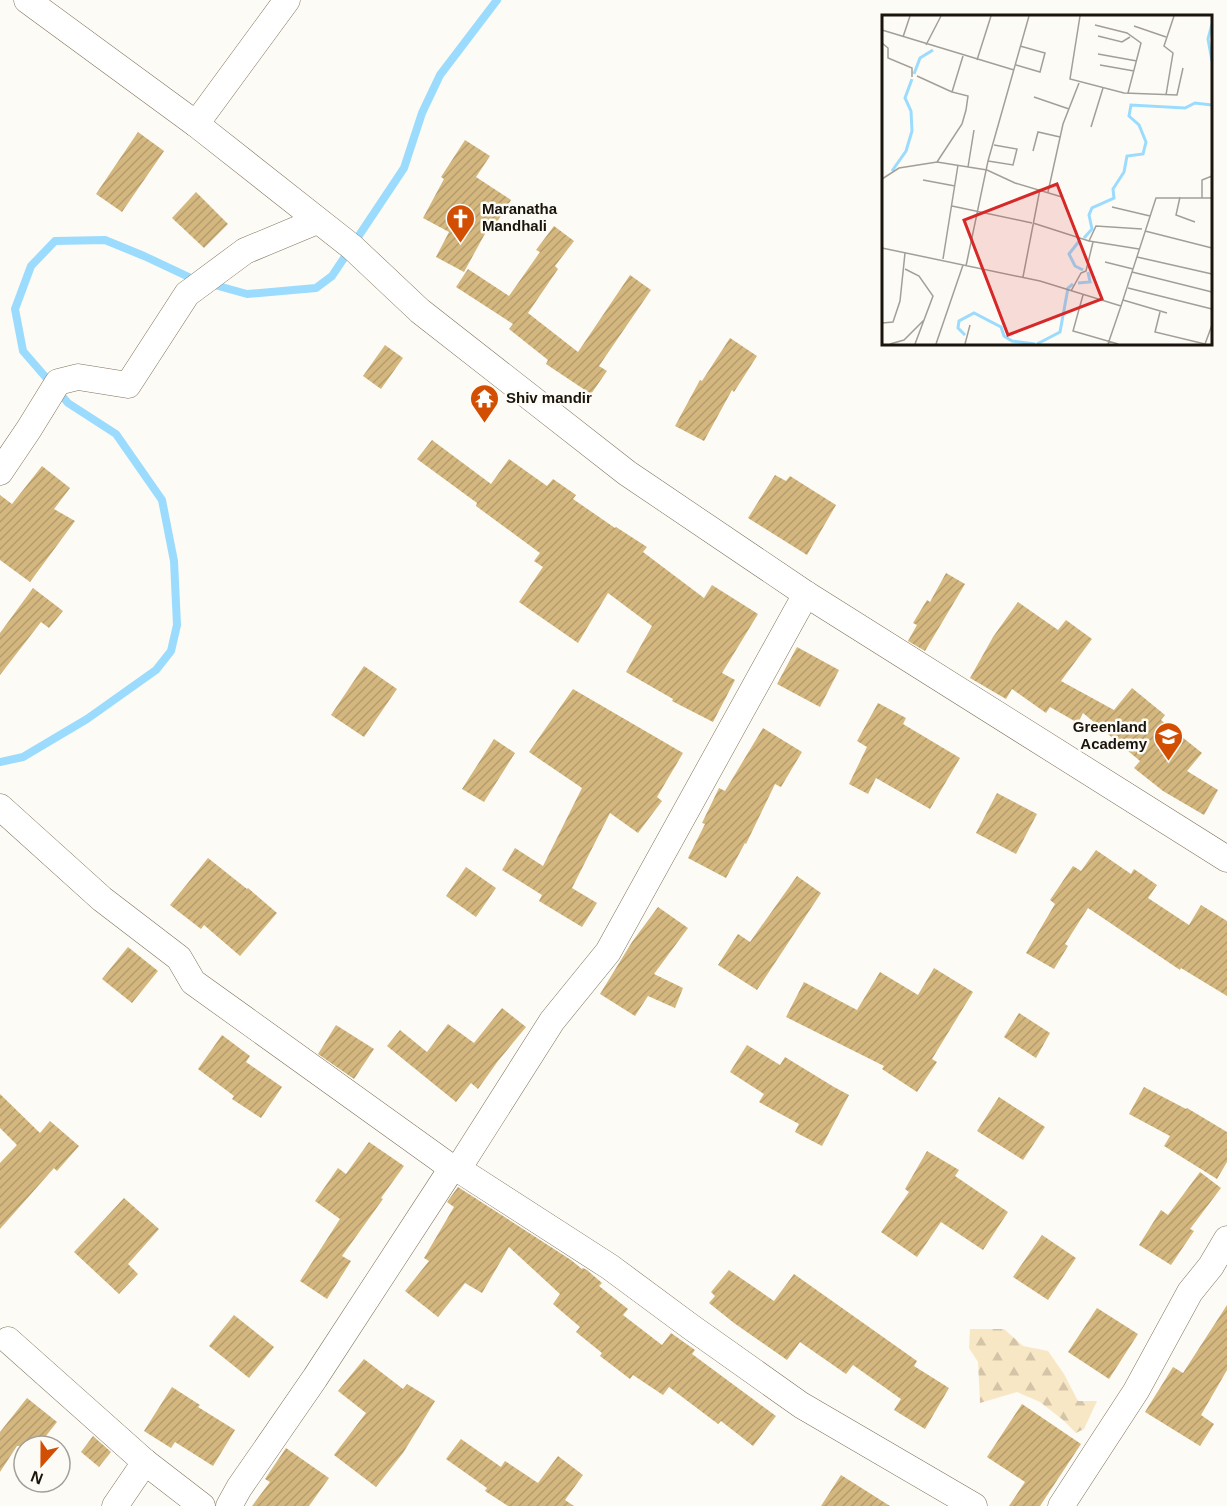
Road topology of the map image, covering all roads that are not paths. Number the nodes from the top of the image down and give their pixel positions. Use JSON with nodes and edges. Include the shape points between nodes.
{"nodes":[{"id":1,"x":27,"y":0,"type":"edge"},
{"id":2,"x":287,"y":0,"type":"edge"},
{"id":3,"x":196,"y":124,"type":"junction"},
{"id":4,"x":317,"y":221,"type":"junction"},
{"id":5,"x":0,"y":472,"type":"edge"},
{"id":6,"x":806,"y":594,"type":"junction"},
{"id":7,"x":6,"y":813,"type":"edge"},
{"id":8,"x":1227,"y":859,"type":"edge"},
{"id":9,"x":455,"y":1169,"type":"junction"},
{"id":10,"x":1227,"y":1239,"type":"edge"},
{"id":11,"x":8,"y":1340,"type":"dead end"},
{"id":12,"x":145,"y":1462,"type":"junction"},
{"id":13,"x":115,"y":1506,"type":"edge"},
{"id":14,"x":202,"y":1506,"type":"edge"},
{"id":15,"x":229,"y":1506,"type":"edge"},
{"id":16,"x":974,"y":1506,"type":"edge"},
{"id":17,"x":1061,"y":1506,"type":"edge"}],
"edges":[{"from":1,"to":3,"type":"street"},
{"from":2,"to":3,"type":"street"},
{"from":3,"to":4,"type":"street"},
{"from":4,"to":5,"type":"street","via":[[245,251],[187,294],[128,385],[78,377],[58,382]]},
{"from":4,"to":6,"type":"street","via":[[352,247],[420,311],[627,472]]},
{"from":6,"to":8,"type":"street"},
{"from":6,"to":9,"type":"street","via":[[608,952],[552,1021]]},
{"from":7,"to":9,"type":"street","via":[[102,899],[179,958],[193,982]]},
{"from":9,"to":15,"type":"street"},
{"from":9,"to":16,"type":"street","via":[[610,1267],[801,1405]]},
{"from":10,"to":17,"type":"street","via":[[1190,1292],[1136,1391]]},
{"from":11,"to":12,"type":"street"},
{"from":12,"to":13,"type":"street"},
{"from":12,"to":14,"type":"street"}]}
